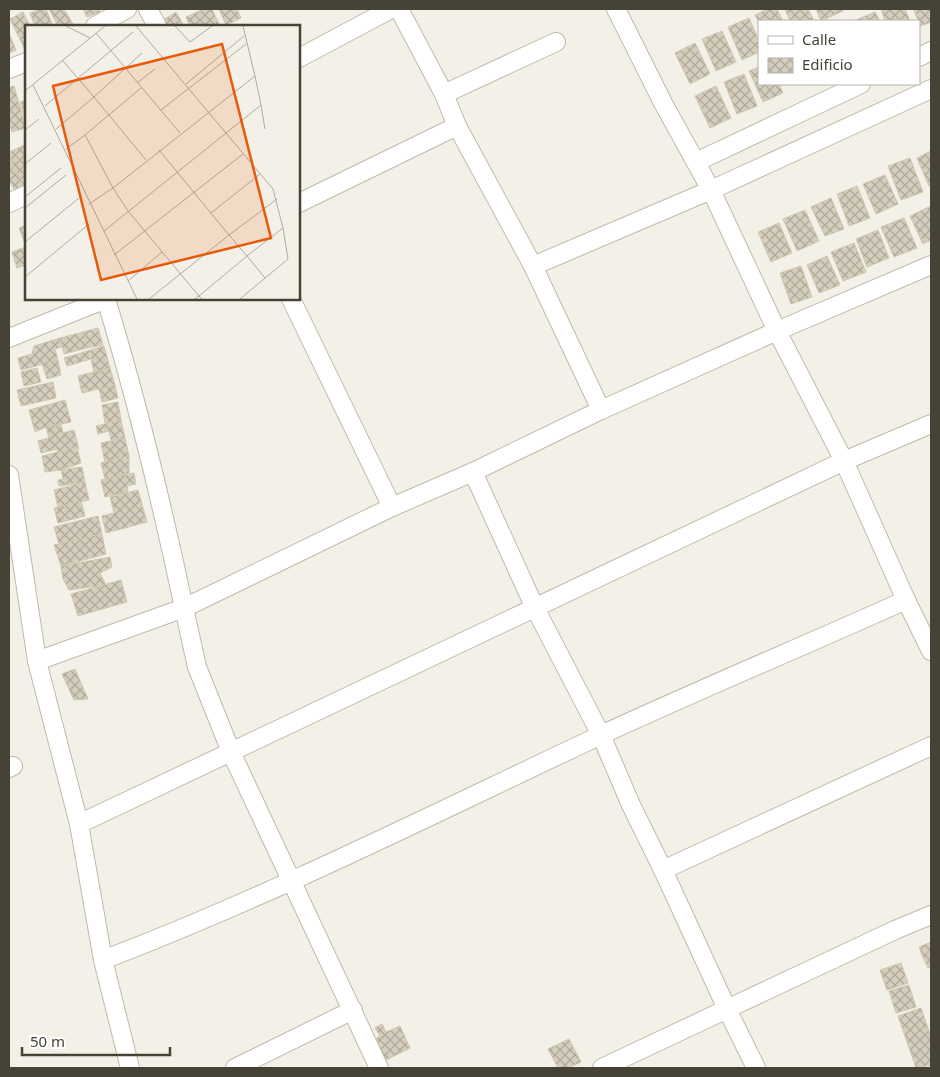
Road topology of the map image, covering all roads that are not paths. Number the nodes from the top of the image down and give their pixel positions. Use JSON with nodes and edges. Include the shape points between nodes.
{"nodes":[{"id":1,"x":126,"y":9,"type":"edge"},
{"id":2,"x":148,"y":9,"type":"edge"},
{"id":3,"x":391,"y":9,"type":"edge"},
{"id":4,"x":399,"y":9,"type":"edge"},
{"id":5,"x":616,"y":9,"type":"edge"},
{"id":6,"x":97,"y":25,"type":"edge"},
{"id":7,"x":156,"y":25,"type":"edge"},
{"id":8,"x":556,"y":42,"type":"dead end"},
{"id":9,"x":300,"y":57,"type":"edge"},
{"id":10,"x":25,"y":62,"type":"edge"},
{"id":11,"x":9,"y":69,"type":"edge"},
{"id":12,"x":859,"y":85,"type":"edge"},
{"id":13,"x":931,"y":89,"type":"edge"},
{"id":14,"x":444,"y":94,"type":"junction"},
{"id":15,"x":457,"y":126,"type":"junction"},
{"id":16,"x":696,"y":162,"type":"junction"},
{"id":17,"x":710,"y":190,"type":"junction"},
{"id":18,"x":25,"y":196,"type":"edge"},
{"id":19,"x":9,"y":204,"type":"edge"},
{"id":20,"x":300,"y":204,"type":"edge"},
{"id":21,"x":931,"y":264,"type":"edge"},
{"id":22,"x":533,"y":266,"type":"junction"},
{"id":23,"x":104,"y":300,"type":"edge"},
{"id":24,"x":107,"y":300,"type":"edge"},
{"id":25,"x":291,"y":300,"type":"edge"},
{"id":26,"x":778,"y":331,"type":"junction"},
{"id":27,"x":9,"y":338,"type":"edge"},
{"id":28,"x":601,"y":410,"type":"junction"},
{"id":29,"x":931,"y":424,"type":"edge"},
{"id":30,"x":844,"y":461,"type":"junction"},
{"id":31,"x":473,"y":472,"type":"junction"},
{"id":32,"x":9,"y":475,"type":"edge"},
{"id":33,"x":392,"y":507,"type":"junction"},
{"id":34,"x":906,"y":600,"type":"junction"},
{"id":35,"x":184,"y":608,"type":"junction"},
{"id":36,"x":535,"y":608,"type":"junction"},
{"id":37,"x":931,"y":651,"type":"edge"},
{"id":38,"x":37,"y":661,"type":"junction"},
{"id":39,"x":601,"y":735,"type":"junction"},
{"id":40,"x":931,"y":746,"type":"edge"},
{"id":41,"x":231,"y":752,"type":"junction"},
{"id":42,"x":79,"y":824,"type":"junction"},
{"id":43,"x":663,"y":870,"type":"junction"},
{"id":44,"x":292,"y":881,"type":"junction"},
{"id":45,"x":931,"y":915,"type":"edge"},
{"id":46,"x":103,"y":960,"type":"junction"},
{"id":47,"x":728,"y":1009,"type":"junction"},
{"id":48,"x":353,"y":1010,"type":"junction"},
{"id":49,"x":130,"y":1068,"type":"edge"},
{"id":50,"x":236,"y":1068,"type":"edge"},
{"id":51,"x":379,"y":1068,"type":"edge"},
{"id":52,"x":602,"y":1068,"type":"edge"},
{"id":53,"x":756,"y":1068,"type":"edge"}],
"edges":[{"from":1,"to":6,"type":"street"},
{"from":2,"to":7,"type":"street"},
{"from":3,"to":9,"type":"street"},
{"from":4,"to":14,"type":"street"},
{"from":5,"to":16,"type":"street"},
{"from":8,"to":14,"type":"street"},
{"from":10,"to":11,"type":"street"},
{"from":12,"to":16,"type":"street"},
{"from":13,"to":17,"type":"street"},
{"from":14,"to":15,"type":"street"},
{"from":15,"to":20,"type":"street"},
{"from":15,"to":22,"type":"street"},
{"from":16,"to":17,"type":"street"},
{"from":17,"to":22,"type":"street"},
{"from":17,"to":26,"type":"street"},
{"from":18,"to":19,"type":"street"},
{"from":21,"to":26,"type":"street"},
{"from":22,"to":28,"type":"street"},
{"from":23,"to":27,"type":"street"},
{"from":24,"to":35,"type":"street","via":[[167,528]]},
{"from":25,"to":33,"type":"street"},
{"from":26,"to":28,"type":"street"},
{"from":26,"to":30,"type":"street"},
{"from":28,"to":31,"type":"street"},
{"from":29,"to":30,"type":"street"},
{"from":30,"to":34,"type":"street"},
{"from":30,"to":36,"type":"street"},
{"from":31,"to":33,"type":"street"},
{"from":31,"to":36,"type":"street"},
{"from":32,"to":38,"type":"street"},
{"from":33,"to":35,"type":"street"},
{"from":34,"to":37,"type":"street"},
{"from":34,"to":39,"type":"street"},
{"from":35,"to":38,"type":"street"},
{"from":35,"to":41,"type":"street","via":[[197,667]]},
{"from":36,"to":39,"type":"street"},
{"from":36,"to":41,"type":"street"},
{"from":38,"to":42,"type":"street"},
{"from":39,"to":43,"type":"street"},
{"from":39,"to":44,"type":"street"},
{"from":40,"to":43,"type":"street"},
{"from":41,"to":42,"type":"street"},
{"from":41,"to":44,"type":"street"},
{"from":42,"to":46,"type":"street"},
{"from":43,"to":47,"type":"street"},
{"from":44,"to":46,"type":"street","via":[[172,934]]},
{"from":44,"to":48,"type":"street"},
{"from":45,"to":47,"type":"street"},
{"from":46,"to":49,"type":"street"},
{"from":47,"to":52,"type":"street"},
{"from":47,"to":53,"type":"street"},
{"from":48,"to":50,"type":"street"},
{"from":48,"to":51,"type":"street"}]}
